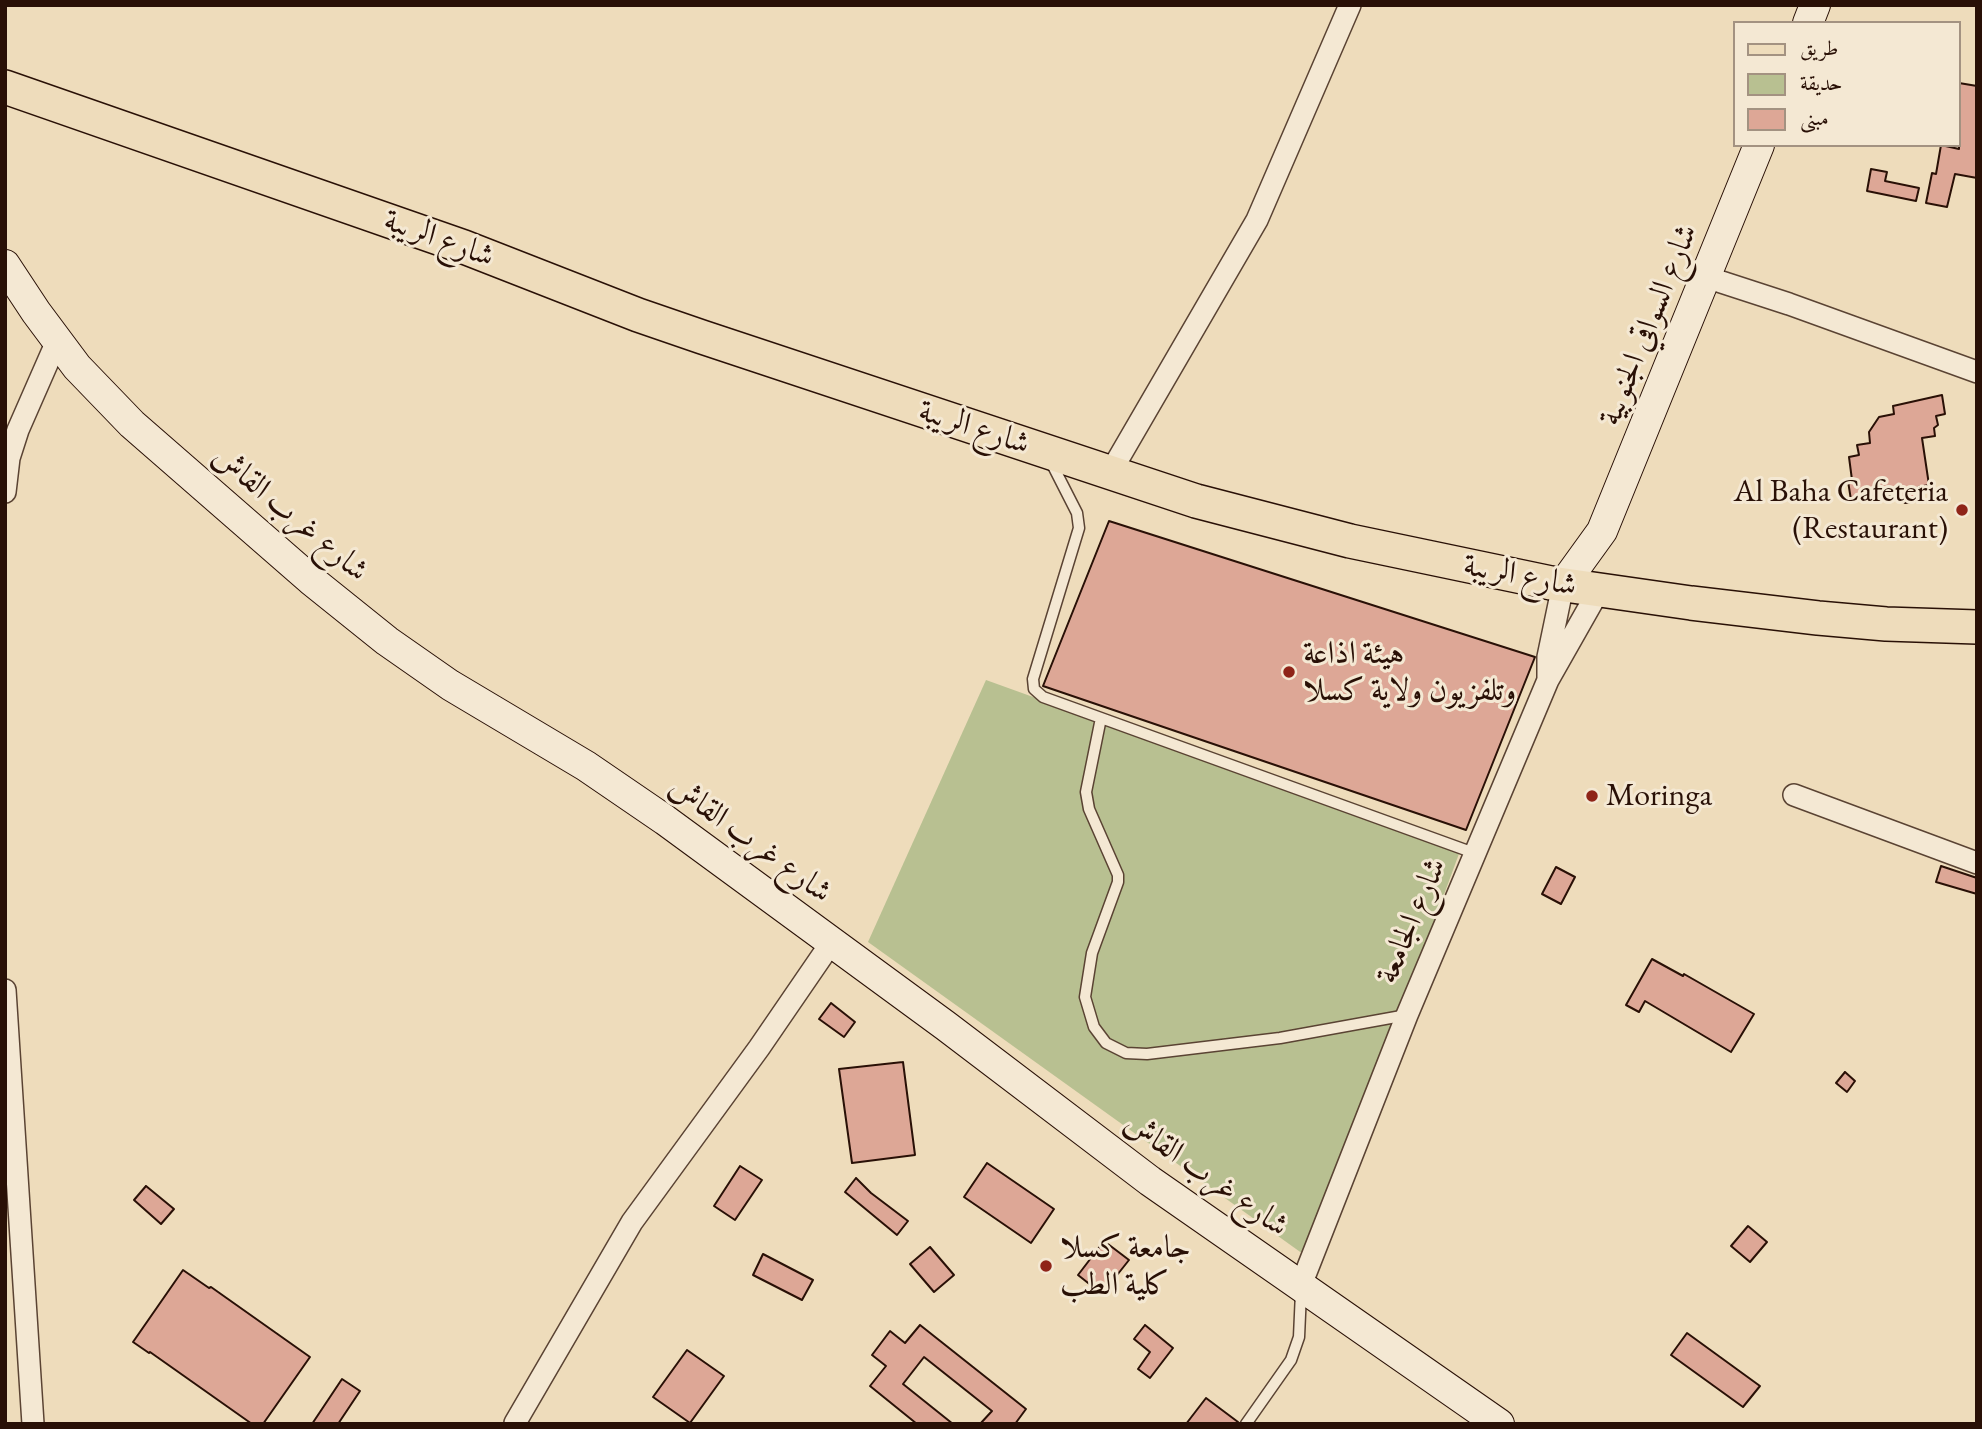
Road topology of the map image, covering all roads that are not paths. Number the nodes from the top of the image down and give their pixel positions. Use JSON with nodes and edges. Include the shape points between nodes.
{"nodes":[{"id":1,"x":1350,"y":5,"type":"edge"},
{"id":2,"x":5,"y":88,"type":"edge"},
{"id":3,"x":1758,"y":147,"type":"edge"},
{"id":4,"x":5,"y":265,"type":"edge"},
{"id":5,"x":1706,"y":277,"type":"junction"},
{"id":6,"x":57,"y":341,"type":"junction"},
{"id":7,"x":1977,"y":372,"type":"edge"},
{"id":8,"x":1046,"y":452,"type":"junction"},
{"id":9,"x":1110,"y":473,"type":"junction"},
{"id":10,"x":5,"y":492,"type":"edge"},
{"id":11,"x":1602,"y":531,"type":"junction"},
{"id":12,"x":1563,"y":585,"type":"junction"},
{"id":13,"x":1599,"y":590,"type":"junction"},
{"id":14,"x":1977,"y":626,"type":"edge"},
{"id":15,"x":1548,"y":680,"type":"junction"},
{"id":16,"x":1101,"y":718,"type":"junction"},
{"id":17,"x":1794,"y":795,"type":"dead end"},
{"id":18,"x":1474,"y":853,"type":"junction"},
{"id":19,"x":1977,"y":863,"type":"edge"},
{"id":20,"x":831,"y":943,"type":"junction"},
{"id":21,"x":5,"y":990,"type":"edge"},
{"id":22,"x":1407,"y":1015,"type":"junction"},
{"id":23,"x":1301,"y":1285,"type":"junction"},
{"id":24,"x":515,"y":1423,"type":"edge"},
{"id":25,"x":33,"y":1424,"type":"edge"},
{"id":26,"x":1246,"y":1424,"type":"edge"},
{"id":27,"x":1499,"y":1424,"type":"edge"}],
"edges":[{"from":1,"to":9,"type":"street","via":[[1257,220]]},
{"from":2,"to":8,"type":"main road","name":"شارع الريبة","via":[[464,247],[638,315]]},
{"from":3,"to":5,"type":"main road","name":"شارع السواقي الجنوبية"},
{"from":4,"to":6,"type":"main road","name":"شارع غرب القاش"},
{"from":5,"to":7,"type":"street"},
{"from":5,"to":11,"type":"main road","name":"شارع السواقي الجنوبية"},
{"from":6,"to":10,"type":"street","via":[[18,430]]},
{"from":6,"to":20,"type":"main road","name":"شارع غرب القاش","via":[[132,424],[387,641],[450,685],[586,765]]},
{"from":8,"to":9,"type":"main road","name":"شارع الريبة"},
{"from":8,"to":16,"type":"lane","via":[[1077,513],[1079,528],[1033,679],[1034,689],[1043,697]]},
{"from":9,"to":12,"type":"main road","name":"شارع الريبة","via":[[1292,527]]},
{"from":11,"to":12,"type":"main road","name":"شارع السواقي الجنوبية"},
{"from":11,"to":13,"type":"main road","name":"شارع السواقي الجنوبية"},
{"from":12,"to":13,"type":"main road","name":"شارع الريبة"},
{"from":12,"to":15,"type":"street","via":[[1548,657]]},
{"from":13,"to":14,"type":"main road","name":"شارع الريبة","via":[[1818,618]]},
{"from":13,"to":15,"type":"street","name":"شارع الجامعة"},
{"from":15,"to":18,"type":"street","name":"شارع الجامعة"},
{"from":16,"to":18,"type":"lane"},
{"from":16,"to":22,"type":"lane","via":[[1086,792],[1118,882],[1092,953],[1085,997],[1094,1027],[1106,1043],[1126,1053],[1147,1054],[1280,1038]]},
{"from":17,"to":19,"type":"street"},
{"from":18,"to":22,"type":"street","name":"شارع الجامعة"},
{"from":20,"to":23,"type":"main road","name":"شارع غرب القاش","via":[[1150,1181]]},
{"from":20,"to":24,"type":"street","via":[[632,1222]]},
{"from":21,"to":25,"type":"street"},
{"from":22,"to":23,"type":"street","name":"شارع الجامعة"},
{"from":23,"to":26,"type":"lane","via":[[1299,1338],[1291,1360]]},
{"from":23,"to":27,"type":"main road","name":"شارع غرب القاش"}]}
